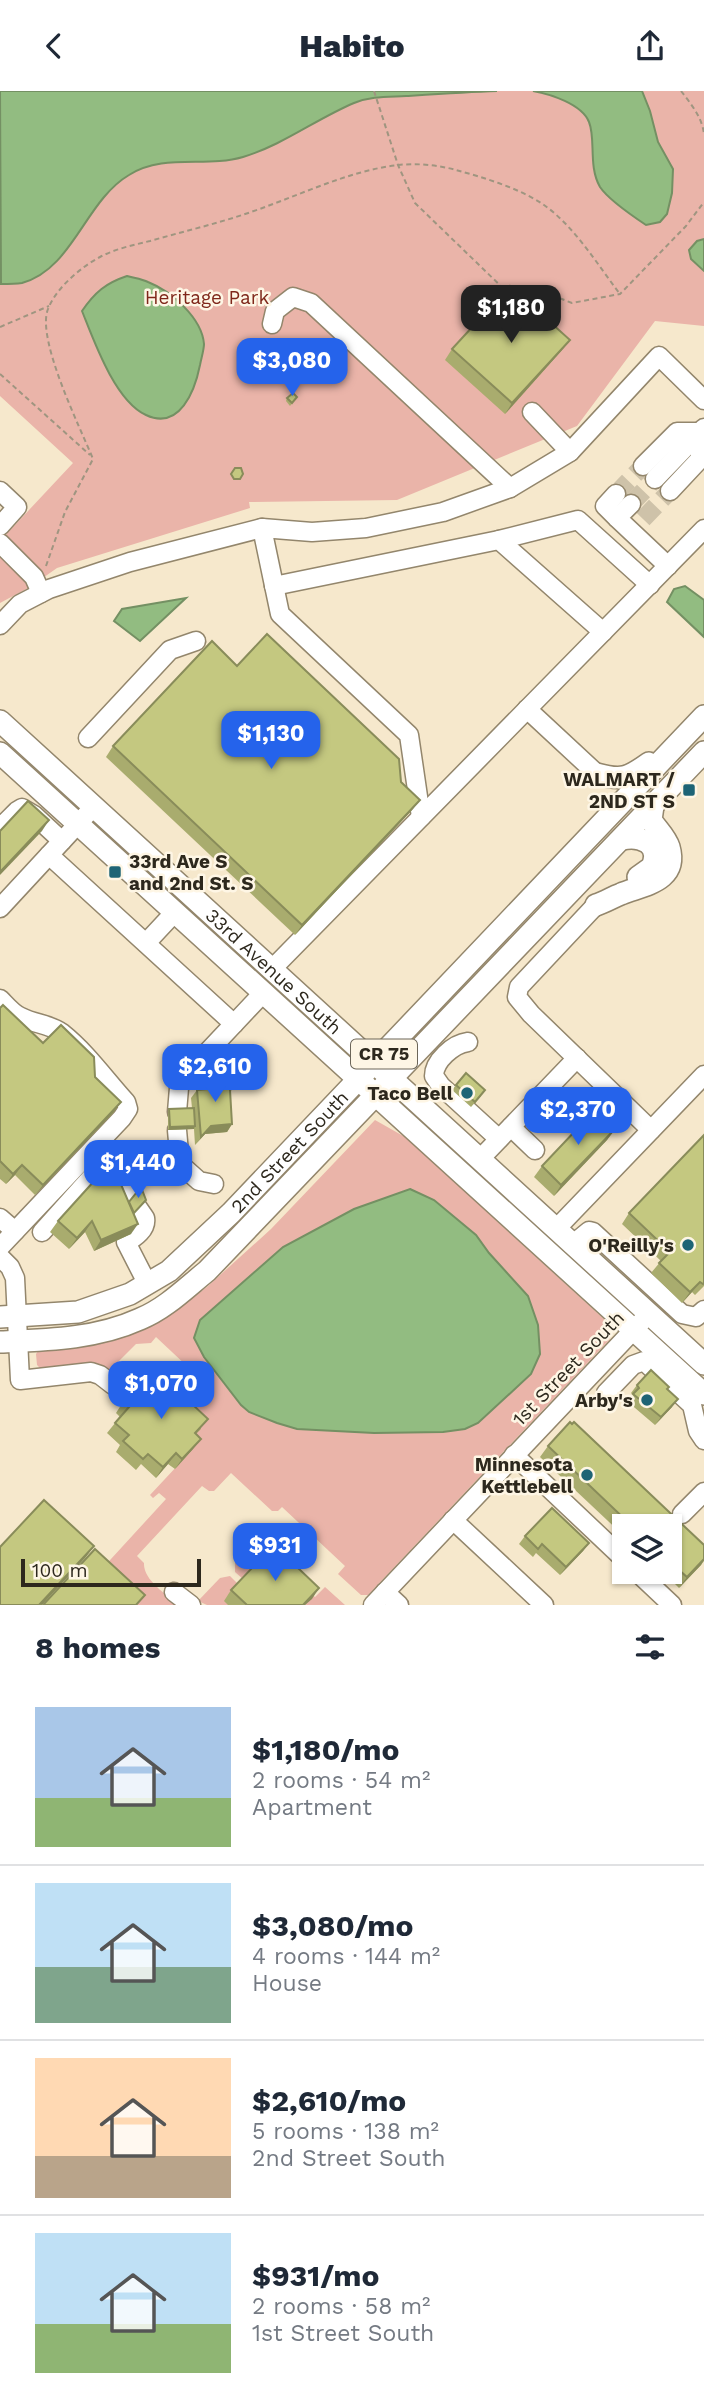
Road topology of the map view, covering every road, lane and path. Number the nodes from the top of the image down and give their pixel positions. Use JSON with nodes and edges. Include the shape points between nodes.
{"nodes":[{"id":1,"x":374,"y":91,"type":"edge"},
{"id":2,"x":681,"y":91,"type":"edge"},
{"id":3,"x":699,"y":118,"type":"junction"},
{"id":4,"x":704,"y":123,"type":"edge"},
{"id":5,"x":704,"y":134,"type":"edge"},
{"id":6,"x":398,"y":165,"type":"junction"},
{"id":7,"x":704,"y":202,"type":"edge"},
{"id":8,"x":620,"y":293,"type":"junction"},
{"id":9,"x":510,"y":295,"type":"edge"},
{"id":10,"x":519,"y":304,"type":"edge"},
{"id":11,"x":50,"y":306,"type":"junction"},
{"id":12,"x":272,"y":324,"type":"dead end"},
{"id":13,"x":0,"y":327,"type":"edge"},
{"id":14,"x":0,"y":374,"type":"edge"},
{"id":15,"x":704,"y":400,"type":"edge"},
{"id":16,"x":532,"y":412,"type":"dead end"},
{"id":17,"x":702,"y":430,"type":"edge"},
{"id":18,"x":570,"y":451,"type":"junction"},
{"id":19,"x":93,"y":459,"type":"junction"},
{"id":20,"x":649,"y":473,"type":"tunnel mouth"},
{"id":21,"x":510,"y":488,"type":"junction"},
{"id":22,"x":0,"y":491,"type":"edge"},
{"id":23,"x":670,"y":491,"type":"tunnel mouth"},
{"id":24,"x":623,"y":499,"type":"dead end"},
{"id":25,"x":0,"y":526,"type":"edge"},
{"id":26,"x":262,"y":528,"type":"junction"},
{"id":27,"x":704,"y":529,"type":"edge"},
{"id":28,"x":499,"y":540,"type":"junction"},
{"id":29,"x":0,"y":543,"type":"edge"},
{"id":30,"x":668,"y":566,"type":"junction"},
{"id":31,"x":42,"y":584,"type":"junction"},
{"id":32,"x":650,"y":585,"type":"junction"},
{"id":33,"x":274,"y":586,"type":"junction"},
{"id":34,"x":0,"y":625,"type":"edge"},
{"id":35,"x":603,"y":632,"type":"junction"},
{"id":36,"x":196,"y":641,"type":"dead end"},
{"id":37,"x":527,"y":709,"type":"junction"},
{"id":38,"x":704,"y":716,"type":"edge"},
{"id":39,"x":0,"y":721,"type":"edge"},
{"id":40,"x":88,"y":738,"type":"dead end"},
{"id":41,"x":678,"y":744,"type":"junction"},
{"id":42,"x":0,"y":753,"type":"edge"},
{"id":43,"x":704,"y":753,"type":"edge"},
{"id":44,"x":597,"y":774,"type":"junction"},
{"id":45,"x":653,"y":806,"type":"junction"},
{"id":46,"x":94,"y":807,"type":"junction"},
{"id":47,"x":421,"y":817,"type":"junction"},
{"id":48,"x":78,"y":824,"type":"junction"},
{"id":49,"x":600,"y":825,"type":"junction"},
{"id":50,"x":0,"y":828,"type":"edge"},
{"id":51,"x":622,"y":839,"type":"junction"},
{"id":52,"x":62,"y":841,"type":"junction"},
{"id":53,"x":49,"y":855,"type":"junction"},
{"id":54,"x":596,"y":905,"type":"junction"},
{"id":55,"x":0,"y":908,"type":"edge"},
{"id":56,"x":175,"y":912,"type":"junction"},
{"id":57,"x":146,"y":943,"type":"junction"},
{"id":58,"x":272,"y":969,"type":"junction"},
{"id":59,"x":264,"y":992,"type":"junction"},
{"id":60,"x":0,"y":999,"type":"edge"},
{"id":61,"x":234,"y":1024,"type":"junction"},
{"id":62,"x":468,"y":1042,"type":"dead end"},
{"id":63,"x":577,"y":1058,"type":"junction"},
{"id":64,"x":376,"y":1063,"type":"junction"},
{"id":65,"x":704,"y":1075,"type":"edge"},
{"id":66,"x":393,"y":1079,"type":"junction"},
{"id":67,"x":358,"y":1081,"type":"junction"},
{"id":68,"x":376,"y":1097,"type":"junction"},
{"id":69,"x":651,"y":1130,"type":"junction"},
{"id":70,"x":505,"y":1133,"type":"junction"},
{"id":71,"x":536,"y":1150,"type":"dead end"},
{"id":72,"x":480,"y":1159,"type":"junction"},
{"id":73,"x":214,"y":1184,"type":"dead end"},
{"id":74,"x":0,"y":1218,"type":"edge"},
{"id":75,"x":556,"y":1229,"type":"junction"},
{"id":76,"x":15,"y":1231,"type":"junction"},
{"id":77,"x":42,"y":1232,"type":"dead end"},
{"id":78,"x":572,"y":1244,"type":"junction"},
{"id":79,"x":0,"y":1247,"type":"edge"},
{"id":80,"x":0,"y":1257,"type":"edge"},
{"id":81,"x":147,"y":1283,"type":"junction"},
{"id":82,"x":704,"y":1310,"type":"edge"},
{"id":83,"x":649,"y":1314,"type":"junction"},
{"id":84,"x":9,"y":1317,"type":"edge"},
{"id":85,"x":633,"y":1330,"type":"junction"},
{"id":86,"x":10,"y":1341,"type":"edge"},
{"id":87,"x":704,"y":1364,"type":"edge"},
{"id":88,"x":113,"y":1385,"type":"dead end"},
{"id":89,"x":606,"y":1393,"type":"dead end"},
{"id":90,"x":704,"y":1394,"type":"edge"},
{"id":91,"x":704,"y":1440,"type":"edge"},
{"id":92,"x":514,"y":1455,"type":"junction"},
{"id":93,"x":703,"y":1494,"type":"edge"},
{"id":94,"x":682,"y":1514,"type":"dead end"},
{"id":95,"x":453,"y":1520,"type":"junction"},
{"id":96,"x":612,"y":1548,"type":"edge"},
{"id":97,"x":650,"y":1584,"type":"edge"},
{"id":98,"x":174,"y":1592,"type":"dead end"},
{"id":99,"x":379,"y":1598,"type":"edge"},
{"id":100,"x":191,"y":1605,"type":"edge"},
{"id":101,"x":399,"y":1605,"type":"edge"},
{"id":102,"x":544,"y":1605,"type":"edge"},
{"id":103,"x":672,"y":1605,"type":"edge"}],
"edges":[{"from":1,"to":6,"type":"path"},
{"from":2,"to":3,"type":"path"},
{"from":3,"to":4,"type":"path"},
{"from":3,"to":5,"type":"path"},
{"from":6,"to":8,"type":"path","via":[[454,169],[544,205]]},
{"from":6,"to":9,"type":"path","via":[[415,203]]},
{"from":6,"to":11,"type":"path","via":[[360,173],[240,216],[99,258],[76,274]]},
{"from":7,"to":8,"type":"path"},
{"from":8,"to":10,"type":"path","via":[[572,303],[536,289]]},
{"from":11,"to":13,"type":"path"},
{"from":11,"to":19,"type":"path","via":[[44,327],[48,342]]},
{"from":12,"to":21,"type":"street","via":[[275,311],[293,297],[311,303]]},
{"from":14,"to":19,"type":"path"},
{"from":15,"to":18,"type":"street","via":[[659,356]]},
{"from":16,"to":18,"type":"street"},
{"from":17,"to":20,"type":"street"},
{"from":17,"to":23,"type":"street","via":[[700,459]]},
{"from":18,"to":21,"type":"street"},
{"from":19,"to":31,"type":"path","via":[[65,512]]},
{"from":21,"to":26,"type":"street","via":[[443,512],[366,529],[312,532]]},
{"from":22,"to":25,"type":"street","via":[[17,507]]},
{"from":24,"to":30,"type":"street","via":[[618,518],[637,525]]},
{"from":26,"to":31,"type":"street"},
{"from":26,"to":33,"type":"street"},
{"from":27,"to":30,"type":"street"},
{"from":28,"to":32,"type":"street","via":[[578,520]]},
{"from":28,"to":33,"type":"street"},
{"from":28,"to":35,"type":"street"},
{"from":29,"to":31,"type":"street"},
{"from":30,"to":32,"type":"street"},
{"from":31,"to":34,"type":"street"},
{"from":32,"to":35,"type":"street"},
{"from":33,"to":47,"type":"street","via":[[280,614],[409,735]]},
{"from":35,"to":37,"type":"street"},
{"from":36,"to":40,"type":"street","via":[[170,650]]},
{"from":37,"to":44,"type":"street"},
{"from":37,"to":47,"type":"street"},
{"from":38,"to":41,"type":"main road","name":"2nd Street South","number":"CR 75"},
{"from":39,"to":46,"type":"main road","name":"33rd Avenue South"},
{"from":41,"to":44,"type":"main road","via":[[626,778]]},
{"from":41,"to":49,"type":"main road","name":"2nd Street South","number":"CR 75"},
{"from":42,"to":48,"type":"main road","name":"33rd Avenue South"},
{"from":43,"to":45,"type":"main road","name":"2nd Street South","number":"CR 75"},
{"from":44,"to":49,"type":"main road","via":[[607,798]]},
{"from":45,"to":51,"type":"main road","name":"2nd Street South","number":"CR 75"},
{"from":45,"to":54,"type":"main road","via":[[651,820],[670,852],[666,871],[648,886]]},
{"from":46,"to":48,"type":"street"},
{"from":46,"to":58,"type":"main road","name":"33rd Avenue South"},
{"from":47,"to":58,"type":"street"},
{"from":48,"to":52,"type":"street"},
{"from":48,"to":56,"type":"main road","name":"33rd Avenue South"},
{"from":49,"to":64,"type":"main road","name":"2nd Street South","number":"CR 75"},
{"from":50,"to":52,"type":"street","via":[[22,808]]},
{"from":51,"to":54,"type":"main road","via":[[642,839],[652,848],[654,862],[645,874],[622,883]]},
{"from":51,"to":66,"type":"main road","name":"2nd Street South","number":"CR 75"},
{"from":52,"to":53,"type":"street"},
{"from":53,"to":55,"type":"street"},
{"from":53,"to":57,"type":"street"},
{"from":54,"to":63,"type":"street","via":[[517,992],[531,1014]]},
{"from":56,"to":57,"type":"street"},
{"from":56,"to":59,"type":"main road","name":"33rd Avenue South"},
{"from":57,"to":61,"type":"street"},
{"from":58,"to":64,"type":"main road","name":"33rd Avenue South"},
{"from":59,"to":61,"type":"street"},
{"from":59,"to":67,"type":"main road","name":"33rd Avenue South"},
{"from":60,"to":76,"type":"street","via":[[20,1017],[59,1031],[72,1042],[128,1109]]},
{"from":61,"to":73,"type":"street","via":[[180,1083],[180,1164],[199,1181]]},
{"from":62,"to":70,"type":"street","via":[[451,1050],[435,1066],[434,1076]]},
{"from":63,"to":69,"type":"street"},
{"from":63,"to":70,"type":"street"},
{"from":64,"to":66,"type":"main road","name":"33rd Avenue South"},
{"from":64,"to":67,"type":"main road","name":"2nd Street South","number":"CR 75"},
{"from":65,"to":69,"type":"street"},
{"from":66,"to":68,"type":"main road","name":"2nd Street South","number":"CR 75"},
{"from":66,"to":72,"type":"main road","name":"33rd Avenue South"},
{"from":67,"to":68,"type":"main road","name":"33rd Avenue South"},
{"from":67,"to":81,"type":"main road","name":"2nd Street South","number":"CR 75","via":[[212,1233],[169,1271]]},
{"from":68,"to":85,"type":"main road","name":"33rd Avenue South"},
{"from":68,"to":86,"type":"main road","name":"2nd Street South","number":"CR 75","via":[[207,1271],[174,1298],[141,1319],[100,1332]]},
{"from":69,"to":75,"type":"street"},
{"from":70,"to":71,"type":"street"},
{"from":70,"to":72,"type":"street"},
{"from":72,"to":75,"type":"main road","name":"33rd Avenue South"},
{"from":74,"to":76,"type":"street"},
{"from":75,"to":78,"type":"main road","name":"33rd Avenue South"},
{"from":76,"to":79,"type":"street"},
{"from":77,"to":81,"type":"street","via":[[106,1166],[145,1218],[143,1228],[126,1242]]},
{"from":78,"to":82,"type":"street","via":[[584,1233],[593,1232],[682,1314],[696,1317]]},
{"from":78,"to":83,"type":"main road","name":"33rd Avenue South"},
{"from":80,"to":84,"type":"street","via":[[15,1278]]},
{"from":81,"to":84,"type":"main road","name":"2nd Street South","number":"CR 75","via":[[130,1294],[78,1312]]},
{"from":83,"to":85,"type":"street","name":"1st Street South"},
{"from":83,"to":87,"type":"main road","name":"33rd Avenue South"},
{"from":84,"to":86,"type":"street"},
{"from":85,"to":90,"type":"main road","name":"33rd Avenue South"},
{"from":85,"to":92,"type":"street","name":"1st Street South"},
{"from":86,"to":88,"type":"street","via":[[20,1380],[91,1372]]},
{"from":89,"to":91,"type":"street","via":[[633,1365],[644,1361],[692,1405]]},
{"from":92,"to":95,"type":"street","name":"1st Street South"},
{"from":92,"to":96,"type":"street"},
{"from":93,"to":94,"type":"street"},
{"from":95,"to":99,"type":"street","name":"1st Street South"},
{"from":95,"to":102,"type":"street"},
{"from":97,"to":103,"type":"street"},
{"from":98,"to":100,"type":"street"},
{"from":99,"to":101,"type":"street"}]}
